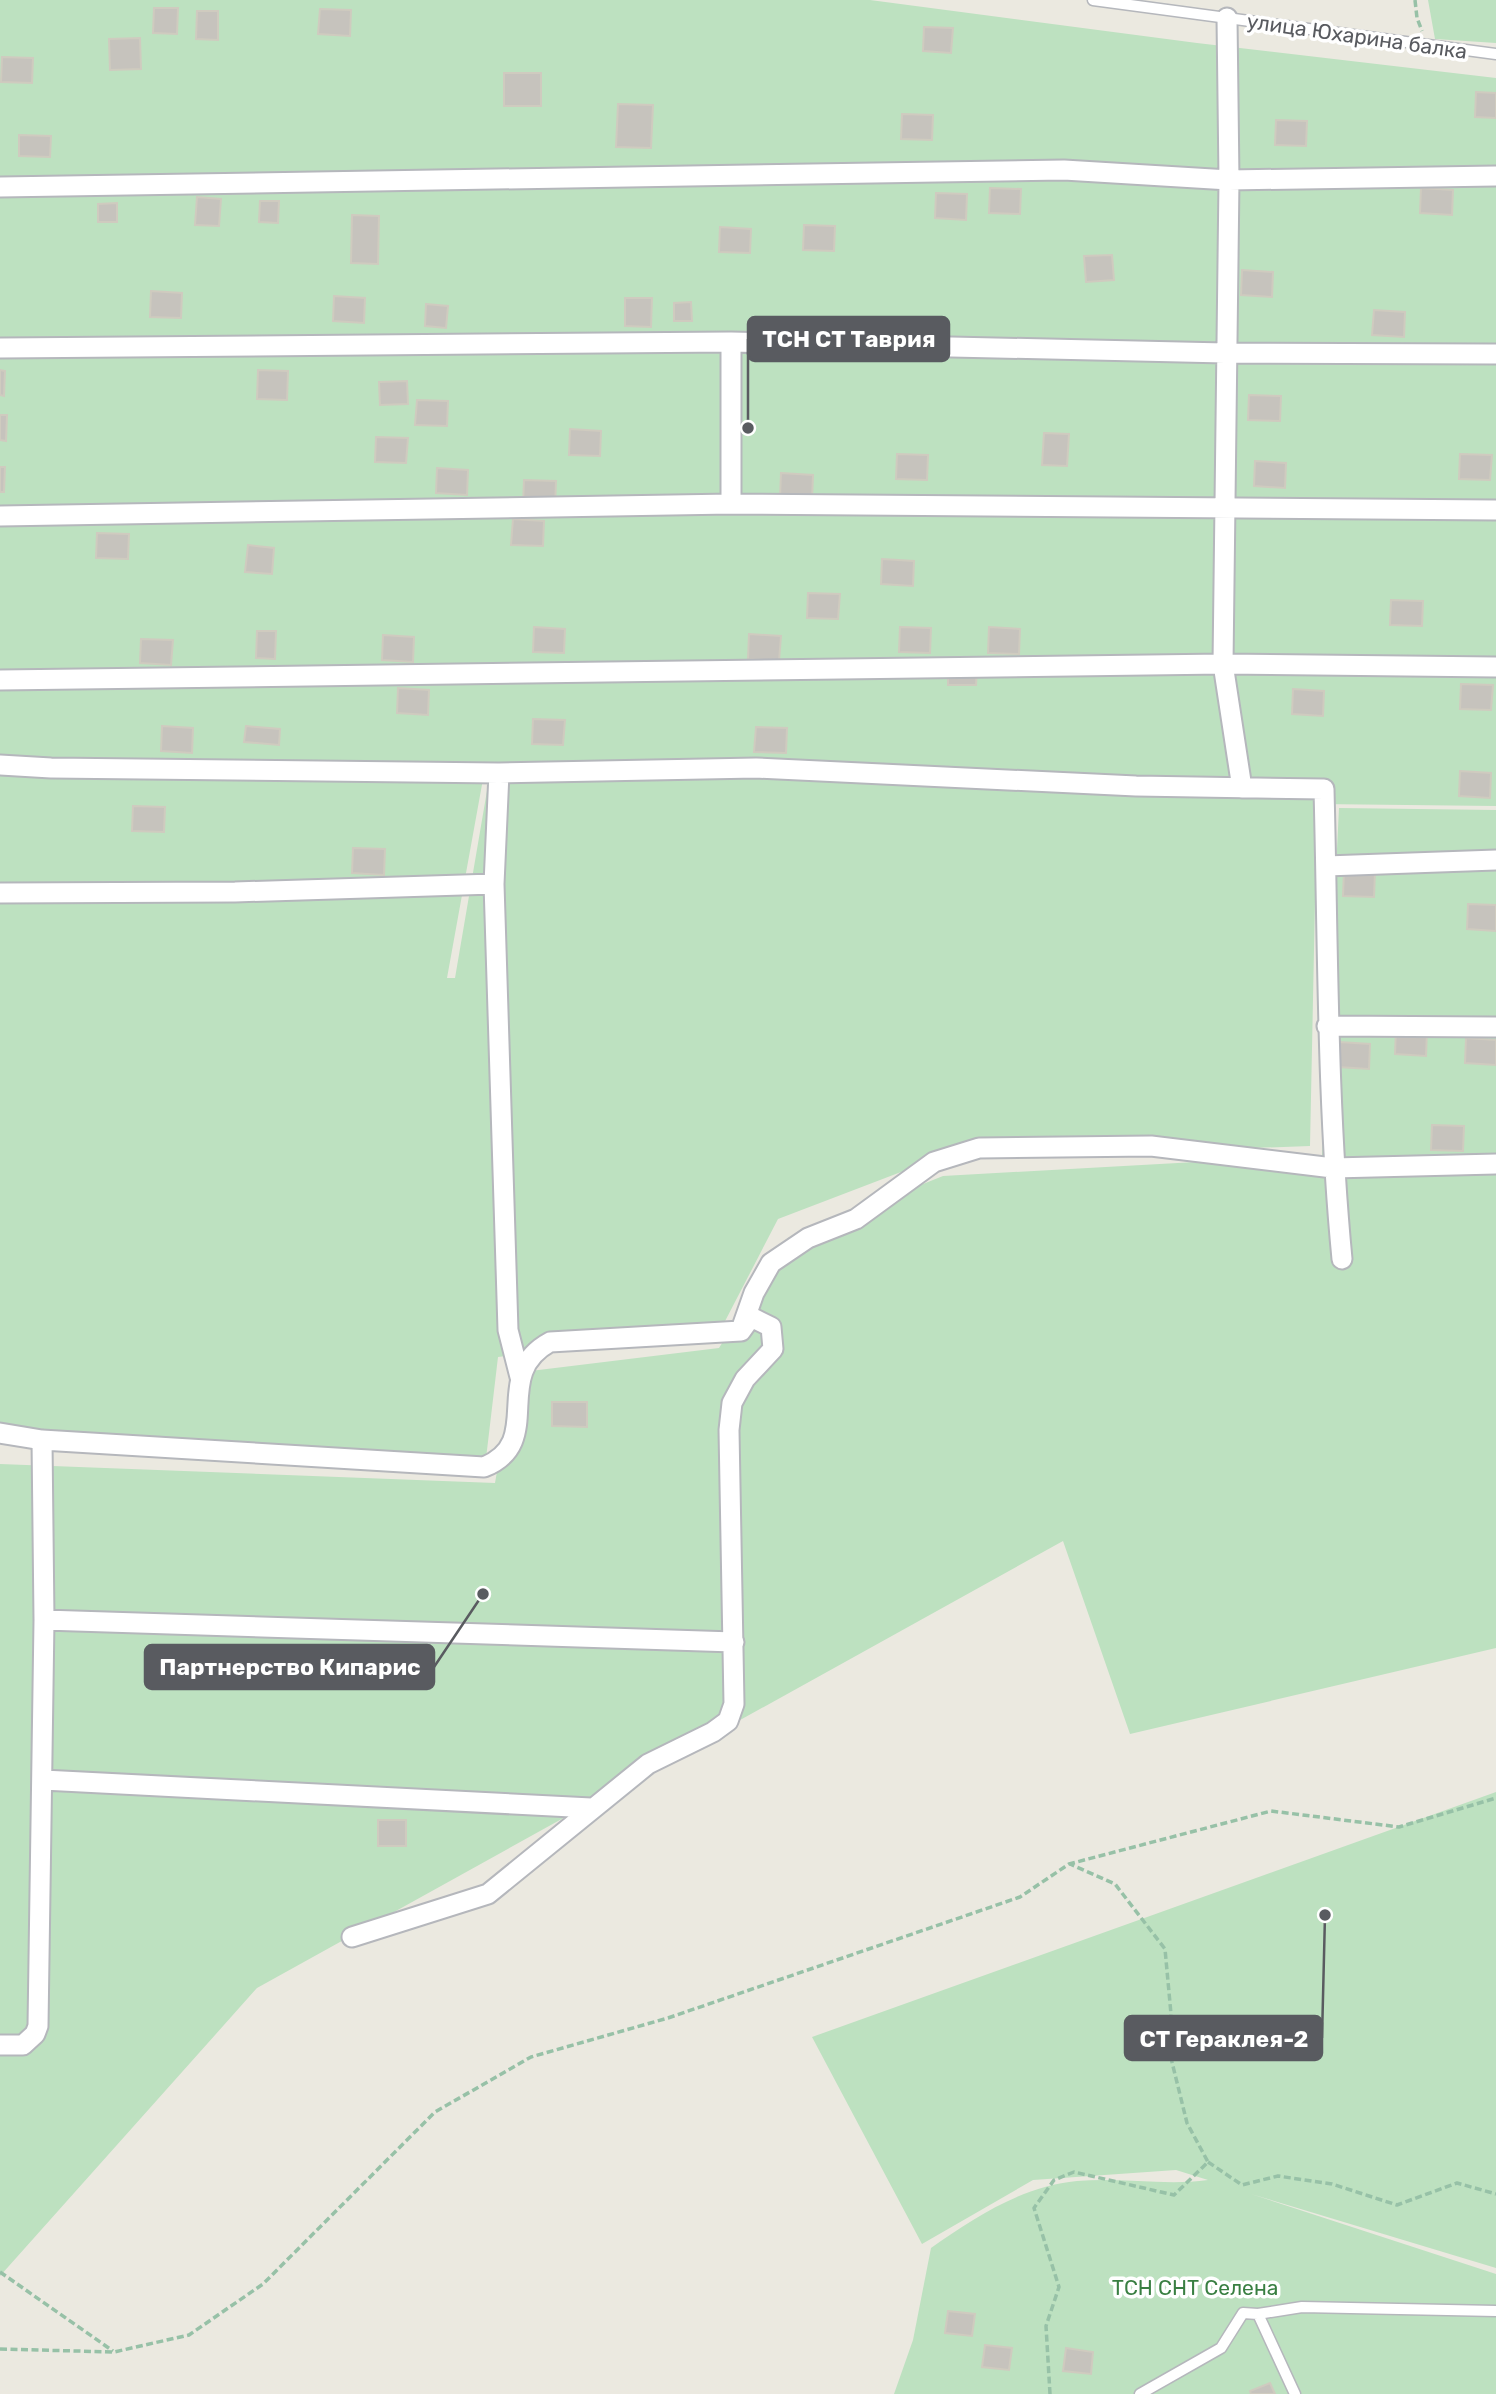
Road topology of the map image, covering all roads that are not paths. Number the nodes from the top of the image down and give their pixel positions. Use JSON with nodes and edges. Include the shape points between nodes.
{"nodes":[{"id":1,"x":1093,"y":0,"type":"edge"},
{"id":2,"x":1227,"y":18,"type":"junction"},
{"id":3,"x":1496,"y":54,"type":"edge"},
{"id":4,"x":1496,"y":176,"type":"edge"},
{"id":5,"x":1229,"y":180,"type":"junction"},
{"id":6,"x":0,"y":187,"type":"edge"},
{"id":7,"x":731,"y":342,"type":"junction"},
{"id":8,"x":0,"y":348,"type":"edge"},
{"id":9,"x":1225,"y":353,"type":"junction"},
{"id":10,"x":1496,"y":354,"type":"edge"},
{"id":11,"x":731,"y":504,"type":"junction"},
{"id":12,"x":1226,"y":508,"type":"junction"},
{"id":13,"x":1496,"y":510,"type":"edge"},
{"id":14,"x":0,"y":516,"type":"edge"},
{"id":15,"x":1223,"y":664,"type":"junction"},
{"id":16,"x":1496,"y":667,"type":"edge"},
{"id":17,"x":0,"y":680,"type":"edge"},
{"id":18,"x":0,"y":765,"type":"edge"},
{"id":19,"x":499,"y":773,"type":"junction"},
{"id":20,"x":1242,"y":788,"type":"junction"},
{"id":21,"x":1496,"y":860,"type":"edge"},
{"id":22,"x":1326,"y":866,"type":"junction"},
{"id":23,"x":494,"y":884,"type":"junction"},
{"id":24,"x":0,"y":893,"type":"edge"},
{"id":25,"x":1327,"y":1026,"type":"junction"},
{"id":26,"x":1496,"y":1027,"type":"edge"},
{"id":27,"x":1496,"y":1164,"type":"edge"},
{"id":28,"x":1333,"y":1168,"type":"junction"},
{"id":29,"x":1342,"y":1259,"type":"dead end"},
{"id":30,"x":741,"y":1331,"type":"junction"},
{"id":31,"x":520,"y":1377,"type":"junction"},
{"id":32,"x":0,"y":1433,"type":"edge"},
{"id":33,"x":42,"y":1440,"type":"junction"},
{"id":34,"x":44,"y":1620,"type":"junction"},
{"id":35,"x":734,"y":1642,"type":"junction"},
{"id":36,"x":43,"y":1780,"type":"junction"},
{"id":37,"x":591,"y":1808,"type":"junction"},
{"id":38,"x":352,"y":1937,"type":"dead end"},
{"id":39,"x":0,"y":2045,"type":"edge"},
{"id":40,"x":1496,"y":2311,"type":"edge"},
{"id":41,"x":1258,"y":2314,"type":"junction"},
{"id":42,"x":1140,"y":2394,"type":"edge"},
{"id":43,"x":1295,"y":2394,"type":"edge"}],
"edges":[{"from":1,"to":2,"type":"lane","name":"улица Юхарина балка"},
{"from":2,"to":3,"type":"lane","name":"улица Юхарина балка"},
{"from":2,"to":5,"type":"street"},
{"from":4,"to":5,"type":"street"},
{"from":5,"to":6,"type":"street","via":[[1064,170]]},
{"from":5,"to":9,"type":"street"},
{"from":7,"to":8,"type":"street"},
{"from":7,"to":9,"type":"street"},
{"from":7,"to":11,"type":"street"},
{"from":9,"to":10,"type":"street"},
{"from":9,"to":12,"type":"street"},
{"from":11,"to":12,"type":"street"},
{"from":11,"to":14,"type":"street"},
{"from":12,"to":13,"type":"street"},
{"from":12,"to":15,"type":"street"},
{"from":15,"to":16,"type":"street"},
{"from":15,"to":17,"type":"street"},
{"from":15,"to":20,"type":"street"},
{"from":18,"to":19,"type":"street"},
{"from":19,"to":20,"type":"street","via":[[756,768]]},
{"from":19,"to":23,"type":"street"},
{"from":20,"to":22,"type":"street","via":[[1324,789]]},
{"from":21,"to":22,"type":"street"},
{"from":22,"to":25,"type":"street"},
{"from":23,"to":24,"type":"street"},
{"from":23,"to":31,"type":"street","via":[[508,1330]]},
{"from":25,"to":26,"type":"street"},
{"from":25,"to":28,"type":"street"},
{"from":27,"to":28,"type":"street"},
{"from":28,"to":29,"type":"street"},
{"from":28,"to":30,"type":"street","via":[[1151,1146],[979,1148],[934,1162],[856,1219],[808,1238],[771,1263]]},
{"from":30,"to":31,"type":"street","via":[[550,1342],[536,1349]]},
{"from":30,"to":35,"type":"street","via":[[751,1317],[759,1318],[771,1327],[775,1342],[770,1356],[745,1379],[732,1403]]},
{"from":31,"to":33,"type":"street","via":[[513,1443],[496,1462],[484,1467]]},
{"from":32,"to":33,"type":"street"},
{"from":33,"to":34,"type":"street"},
{"from":34,"to":35,"type":"street"},
{"from":34,"to":36,"type":"street"},
{"from":35,"to":37,"type":"street","via":[[734,1704],[728,1721],[648,1764]]},
{"from":36,"to":37,"type":"street"},
{"from":36,"to":39,"type":"street","via":[[38,2026],[23,2045]]},
{"from":37,"to":38,"type":"street","via":[[488,1894]]},
{"from":40,"to":41,"type":"lane","via":[[1302,2307]]},
{"from":41,"to":42,"type":"lane","via":[[1243,2313],[1221,2348]]},
{"from":41,"to":43,"type":"lane"}]}
